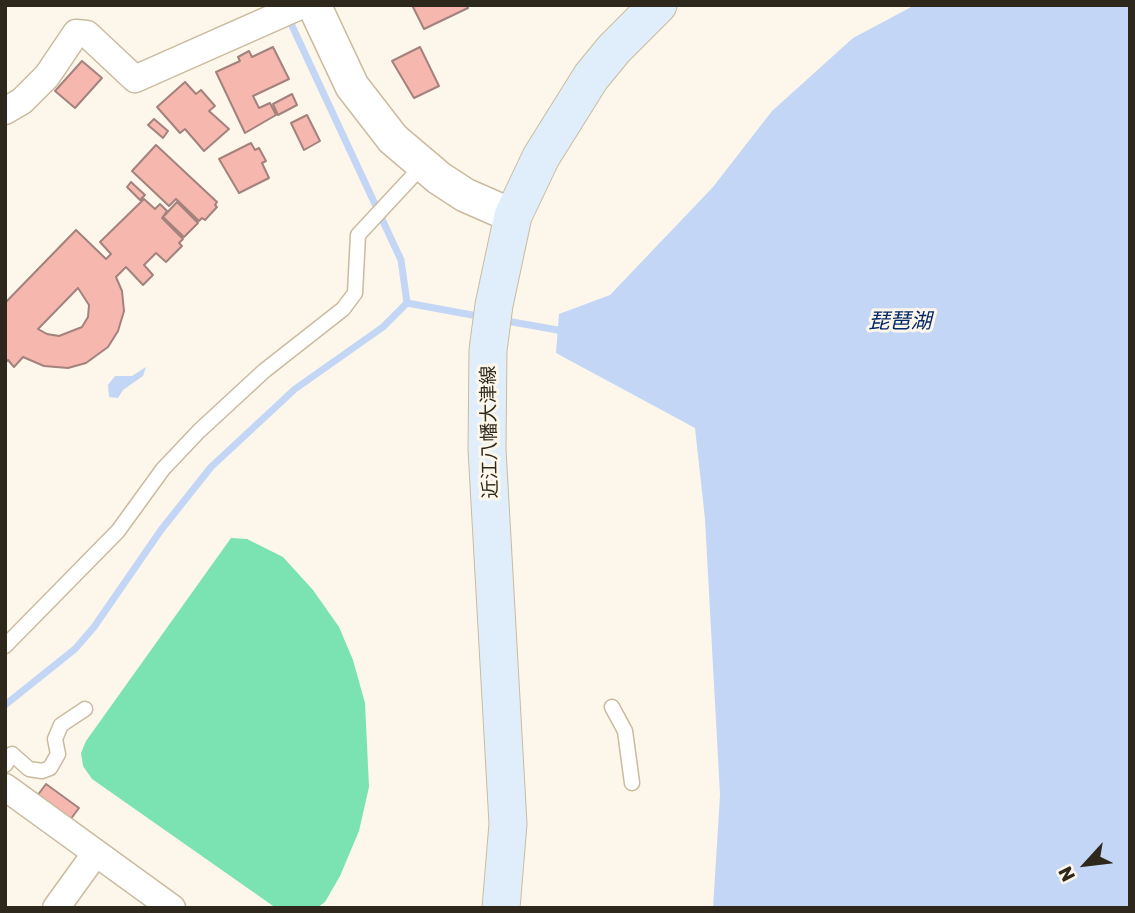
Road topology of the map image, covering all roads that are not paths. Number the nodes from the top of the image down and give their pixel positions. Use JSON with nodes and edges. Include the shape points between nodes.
{"nodes":[{"id":1,"x":658,"y":5,"type":"edge"},
{"id":2,"x":295,"y":10,"type":"edge"},
{"id":3,"x":5,"y":111,"type":"edge"},
{"id":4,"x":423,"y":165,"type":"junction"},
{"id":5,"x":513,"y":216,"type":"junction"},
{"id":6,"x":5,"y":646,"type":"edge"},
{"id":7,"x":612,"y":707,"type":"dead end"},
{"id":8,"x":85,"y":709,"type":"dead end"},
{"id":9,"x":5,"y":765,"type":"edge"},
{"id":10,"x":632,"y":783,"type":"dead end"},
{"id":11,"x":5,"y":787,"type":"edge"},
{"id":12,"x":95,"y":854,"type":"junction"},
{"id":13,"x":56,"y":908,"type":"edge"},
{"id":14,"x":172,"y":908,"type":"edge"},
{"id":15,"x":501,"y":908,"type":"edge"}],
"edges":[{"from":1,"to":5,"type":"main road","name":"近江八幡大津線","via":[[614,49],[573,103]]},
{"from":2,"to":3,"type":"street","via":[[135,79],[87,34],[76,33],[47,76],[22,102]]},
{"from":2,"to":4,"type":"street","via":[[393,139]]},
{"from":4,"to":5,"type":"street","via":[[465,195]]},
{"from":4,"to":6,"type":"lane","via":[[358,235],[355,292],[343,309],[264,370],[199,431],[163,469],[118,531]]},
{"from":5,"to":15,"type":"main road","name":"近江八幡大津線","via":[[492,318],[487,449],[509,824]]},
{"from":7,"to":10,"type":"lane","via":[[625,731]]},
{"from":8,"to":9,"type":"lane","via":[[61,725],[55,739],[58,754],[50,768],[29,769],[12,754]]},
{"from":11,"to":12,"type":"street"},
{"from":12,"to":13,"type":"street"},
{"from":12,"to":14,"type":"street"}]}
